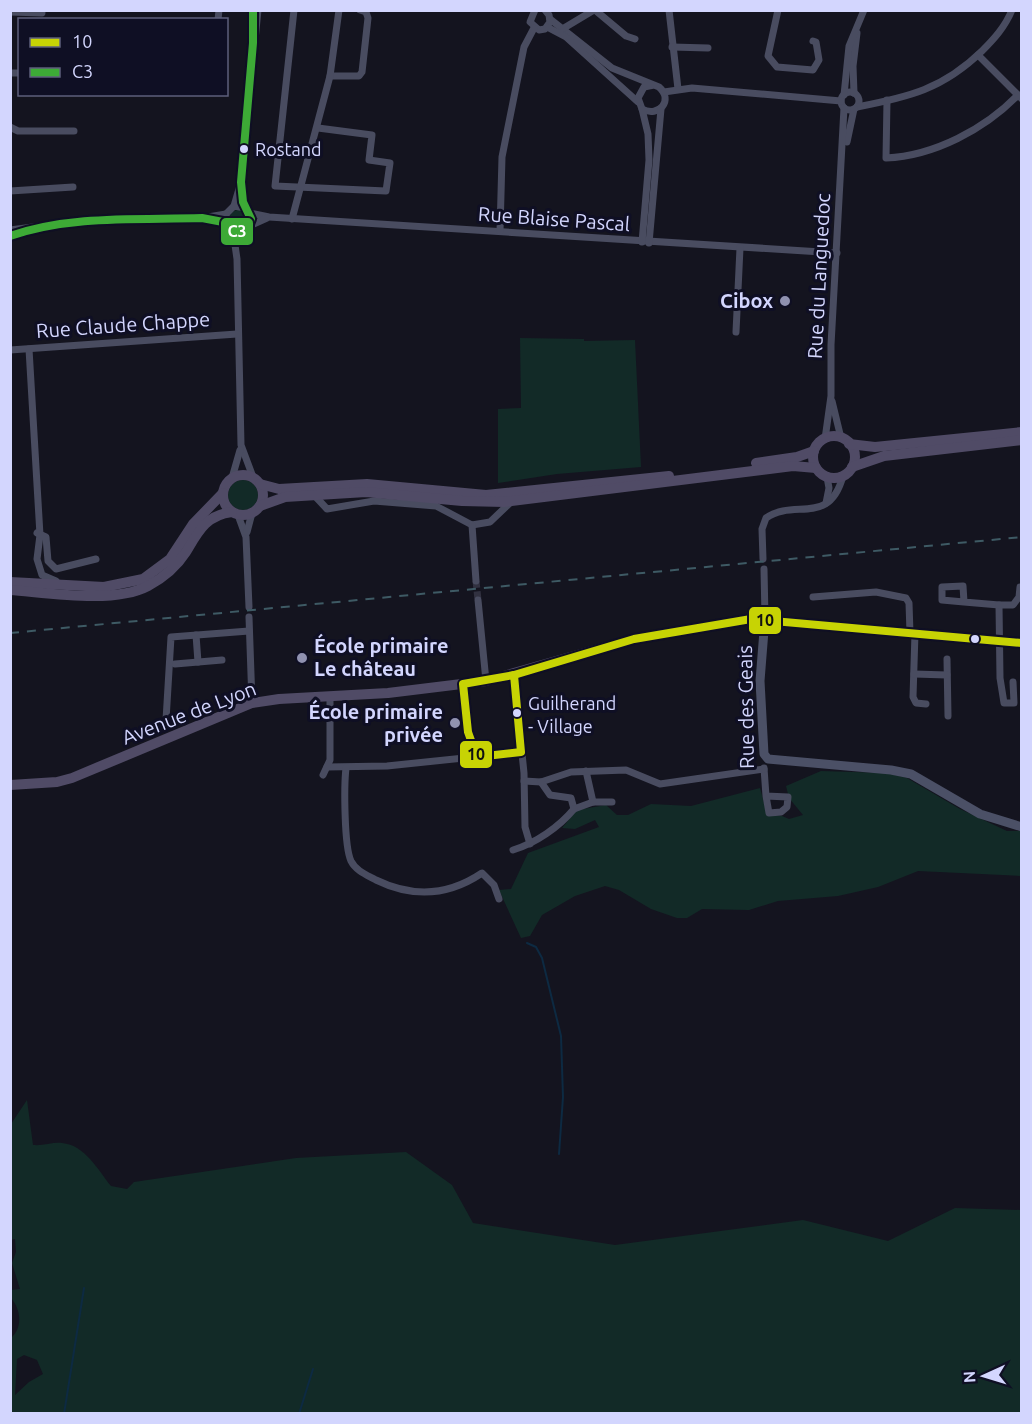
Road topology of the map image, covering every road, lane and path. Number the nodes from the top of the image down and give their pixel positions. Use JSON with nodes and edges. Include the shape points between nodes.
{"nodes":[{"id":1,"x":255,"y":10,"type":"edge"},
{"id":2,"x":294,"y":10,"type":"edge"},
{"id":3,"x":339,"y":10,"type":"edge"},
{"id":4,"x":360,"y":10,"type":"edge"},
{"id":5,"x":545,"y":10,"type":"edge"},
{"id":6,"x":594,"y":10,"type":"edge"},
{"id":7,"x":669,"y":10,"type":"edge"},
{"id":8,"x":778,"y":10,"type":"edge"},
{"id":9,"x":864,"y":10,"type":"edge"},
{"id":10,"x":1012,"y":10,"type":"edge"},
{"id":11,"x":534,"y":11,"type":"edge"},
{"id":12,"x":10,"y":12,"type":"edge"},
{"id":13,"x":42,"y":13,"type":"dead end"},
{"id":14,"x":550,"y":19,"type":"junction"},
{"id":15,"x":859,"y":21,"type":"junction"},
{"id":16,"x":548,"y":27,"type":"junction"},
{"id":17,"x":534,"y":28,"type":"junction"},
{"id":18,"x":564,"y":28,"type":"junction"},
{"id":19,"x":635,"y":39,"type":"dead end"},
{"id":20,"x":813,"y":41,"type":"dead end"},
{"id":21,"x":672,"y":47,"type":"junction"},
{"id":22,"x":708,"y":48,"type":"dead end"},
{"id":23,"x":978,"y":55,"type":"junction"},
{"id":24,"x":330,"y":76,"type":"junction"},
{"id":25,"x":654,"y":85,"type":"junction"},
{"id":26,"x":678,"y":89,"type":"junction"},
{"id":27,"x":664,"y":92,"type":"junction"},
{"id":28,"x":856,"y":96,"type":"junction"},
{"id":29,"x":1020,"y":97,"type":"edge"},
{"id":30,"x":843,"y":101,"type":"junction"},
{"id":31,"x":884,"y":101,"type":"junction"},
{"id":32,"x":640,"y":105,"type":"junction"},
{"id":33,"x":856,"y":108,"type":"junction"},
{"id":34,"x":661,"y":109,"type":"junction"},
{"id":35,"x":10,"y":127,"type":"edge"},
{"id":36,"x":318,"y":128,"type":"junction"},
{"id":37,"x":74,"y":131,"type":"dead end"},
{"id":38,"x":392,"y":155,"type":"dead end"},
{"id":39,"x":843,"y":159,"type":"junction"},
{"id":40,"x":390,"y":163,"type":"junction"},
{"id":41,"x":241,"y":182,"type":"junction"},
{"id":42,"x":73,"y":187,"type":"dead end"},
{"id":43,"x":300,"y":188,"type":"junction"},
{"id":44,"x":10,"y":192,"type":"edge"},
{"id":45,"x":234,"y":206,"type":"junction"},
{"id":46,"x":247,"y":210,"type":"junction"},
{"id":47,"x":226,"y":214,"type":"junction"},
{"id":48,"x":269,"y":217,"type":"junction"},
{"id":49,"x":202,"y":218,"type":"junction"},
{"id":50,"x":292,"y":219,"type":"junction"},
{"id":51,"x":226,"y":224,"type":"junction"},
{"id":52,"x":250,"y":224,"type":"junction"},
{"id":53,"x":39,"y":226,"type":"junction"},
{"id":54,"x":10,"y":230,"type":"edge"},
{"id":55,"x":232,"y":231,"type":"junction"},
{"id":56,"x":244,"y":231,"type":"junction"},
{"id":57,"x":500,"y":231,"type":"junction"},
{"id":58,"x":10,"y":236,"type":"edge"},
{"id":59,"x":645,"y":242,"type":"junction"},
{"id":60,"x":740,"y":248,"type":"junction"},
{"id":61,"x":837,"y":253,"type":"junction"},
{"id":62,"x":237,"y":259,"type":"junction"},
{"id":63,"x":736,"y":332,"type":"dead end"},
{"id":64,"x":237,"y":334,"type":"junction"},
{"id":65,"x":29,"y":349,"type":"junction"},
{"id":66,"x":10,"y":350,"type":"edge"},
{"id":67,"x":831,"y":396,"type":"junction"},
{"id":68,"x":1022,"y":432,"type":"edge"},
{"id":69,"x":825,"y":439,"type":"junction"},
{"id":70,"x":1022,"y":440,"type":"edge"},
{"id":71,"x":845,"y":441,"type":"junction"},
{"id":72,"x":241,"y":445,"type":"junction"},
{"id":73,"x":814,"y":451,"type":"junction"},
{"id":74,"x":852,"y":467,"type":"junction"},
{"id":75,"x":816,"y":468,"type":"junction"},
{"id":76,"x":843,"y":476,"type":"junction"},
{"id":77,"x":826,"y":477,"type":"junction"},
{"id":78,"x":232,"y":478,"type":"junction"},
{"id":79,"x":257,"y":481,"type":"junction"},
{"id":80,"x":223,"y":493,"type":"junction"},
{"id":81,"x":314,"y":495,"type":"junction"},
{"id":82,"x":512,"y":501,"type":"junction"},
{"id":83,"x":826,"y":503,"type":"junction"},
{"id":84,"x":256,"y":510,"type":"junction"},
{"id":85,"x":235,"y":513,"type":"junction"},
{"id":86,"x":472,"y":525,"type":"junction"},
{"id":87,"x":40,"y":535,"type":"junction"},
{"id":88,"x":246,"y":537,"type":"junction"},
{"id":89,"x":96,"y":559,"type":"dead end"},
{"id":90,"x":763,"y":559,"type":"dead end"},
{"id":91,"x":764,"y":569,"type":"dead end"},
{"id":92,"x":477,"y":581,"type":"tunnel mouth"},
{"id":93,"x":10,"y":582,"type":"edge"},
{"id":94,"x":68,"y":586,"type":"junction"},
{"id":95,"x":1020,"y":587,"type":"edge"},
{"id":96,"x":10,"y":590,"type":"edge"},
{"id":97,"x":813,"y":597,"type":"dead end"},
{"id":98,"x":478,"y":600,"type":"tunnel mouth"},
{"id":99,"x":964,"y":602,"type":"dead end"},
{"id":100,"x":999,"y":606,"type":"junction"},
{"id":101,"x":249,"y":607,"type":"dead end"},
{"id":102,"x":249,"y":617,"type":"dead end"},
{"id":103,"x":765,"y":618,"type":"junction"},
{"id":104,"x":249,"y":631,"type":"junction"},
{"id":105,"x":912,"y":633,"type":"junction"},
{"id":106,"x":196,"y":635,"type":"junction"},
{"id":107,"x":1022,"y":636,"type":"edge"},
{"id":108,"x":1000,"y":638,"type":"junction"},
{"id":109,"x":1022,"y":643,"type":"edge"},
{"id":110,"x":947,"y":659,"type":"dead end"},
{"id":111,"x":222,"y":660,"type":"dead end"},
{"id":112,"x":198,"y":662,"type":"junction"},
{"id":113,"x":175,"y":664,"type":"dead end"},
{"id":114,"x":514,"y":675,"type":"junction"},
{"id":115,"x":914,"y":675,"type":"junction"},
{"id":116,"x":947,"y":675,"type":"junction"},
{"id":117,"x":484,"y":681,"type":"junction"},
{"id":118,"x":1017,"y":682,"type":"edge"},
{"id":119,"x":1003,"y":683,"type":"junction"},
{"id":120,"x":463,"y":684,"type":"junction"},
{"id":121,"x":330,"y":697,"type":"junction"},
{"id":122,"x":252,"y":703,"type":"junction"},
{"id":123,"x":926,"y":704,"type":"dead end"},
{"id":124,"x":948,"y":716,"type":"dead end"},
{"id":125,"x":166,"y":720,"type":"dead end"},
{"id":126,"x":521,"y":752,"type":"junction"},
{"id":127,"x":766,"y":756,"type":"junction"},
{"id":128,"x":477,"y":757,"type":"junction"},
{"id":129,"x":327,"y":767,"type":"junction"},
{"id":130,"x":346,"y":768,"type":"junction"},
{"id":131,"x":764,"y":769,"type":"junction"},
{"id":132,"x":586,"y":771,"type":"junction"},
{"id":133,"x":323,"y":775,"type":"dead end"},
{"id":134,"x":524,"y":781,"type":"junction"},
{"id":135,"x":542,"y":782,"type":"junction"},
{"id":136,"x":10,"y":785,"type":"edge"},
{"id":137,"x":766,"y":796,"type":"dead end"},
{"id":138,"x":594,"y":802,"type":"junction"},
{"id":139,"x":612,"y":802,"type":"dead end"},
{"id":140,"x":574,"y":809,"type":"junction"},
{"id":141,"x":1022,"y":827,"type":"edge"},
{"id":142,"x":530,"y":844,"type":"junction"},
{"id":143,"x":513,"y":850,"type":"dead end"},
{"id":144,"x":499,"y":898,"type":"dead end"}],
"edges":[{"from":1,"to":41,"type":"street"},
{"from":2,"to":43,"type":"street","via":[[275,186]]},
{"from":3,"to":24,"type":"street"},
{"from":4,"to":24,"type":"street","via":[[368,18],[362,72],[359,76]]},
{"from":5,"to":14,"type":"street"},
{"from":6,"to":18,"type":"street"},
{"from":6,"to":19,"type":"street"},
{"from":7,"to":21,"type":"street"},
{"from":8,"to":20,"type":"street","via":[[768,56],[777,68],[813,70],[819,60]]},
{"from":9,"to":15,"type":"street","name":"Rue du Languedoc"},
{"from":10,"to":23,"type":"street","via":[[1006,24]]},
{"from":11,"to":17,"type":"street","via":[[530,22]]},
{"from":12,"to":13,"type":"street"},
{"from":14,"to":16,"type":"street"},
{"from":14,"to":18,"type":"street"},
{"from":15,"to":28,"type":"street","name":"Rue du Languedoc","via":[[854,54]]},
{"from":15,"to":30,"type":"street","name":"Rue du Languedoc","via":[[849,46]]},
{"from":16,"to":17,"type":"street"},
{"from":16,"to":32,"type":"street","via":[[566,37]]},
{"from":17,"to":57,"type":"street","via":[[524,47],[502,157]]},
{"from":18,"to":25,"type":"street","via":[[612,68]]},
{"from":21,"to":22,"type":"street"},
{"from":21,"to":26,"type":"street"},
{"from":23,"to":29,"type":"street"},
{"from":23,"to":31,"type":"street","via":[[957,74],[929,89]]},
{"from":24,"to":36,"type":"street"},
{"from":25,"to":27,"type":"street"},
{"from":25,"to":32,"type":"street","via":[[641,91]]},
{"from":26,"to":27,"type":"street"},
{"from":26,"to":30,"type":"street"},
{"from":27,"to":34,"type":"street","via":[[666,101]]},
{"from":28,"to":30,"type":"street"},
{"from":28,"to":31,"type":"street"},
{"from":28,"to":33,"type":"street","name":"Rue du Languedoc"},
{"from":29,"to":31,"type":"street","via":[[987,122],[905,158],[886,158]]},
{"from":30,"to":33,"type":"street"},
{"from":30,"to":39,"type":"street","name":"Rue du Languedoc"},
{"from":31,"to":33,"type":"street"},
{"from":32,"to":34,"type":"street","via":[[653,112]]},
{"from":32,"to":59,"type":"street","via":[[648,134],[649,160]]},
{"from":33,"to":39,"type":"street","name":"Rue du Languedoc"},
{"from":34,"to":59,"type":"street"},
{"from":35,"to":37,"type":"street","via":[[18,131]]},
{"from":36,"to":40,"type":"street","via":[[372,135],[369,160]]},
{"from":36,"to":43,"type":"street"},
{"from":38,"to":40,"type":"street"},
{"from":39,"to":61,"type":"street","name":"Rue du Languedoc"},
{"from":40,"to":43,"type":"street","via":[[384,193]]},
{"from":41,"to":45,"type":"street"},
{"from":41,"to":46,"type":"street"},
{"from":42,"to":44,"type":"street"},
{"from":43,"to":50,"type":"street"},
{"from":45,"to":46,"type":"street"},
{"from":45,"to":47,"type":"street"},
{"from":46,"to":48,"type":"street","name":"Rue Blaise Pascal"},
{"from":46,"to":52,"type":"street"},
{"from":47,"to":49,"type":"street"},
{"from":47,"to":51,"type":"street"},
{"from":48,"to":50,"type":"street","name":"Rue Blaise Pascal"},
{"from":48,"to":52,"type":"street","name":"Rue Blaise Pascal"},
{"from":49,"to":51,"type":"street"},
{"from":49,"to":53,"type":"street"},
{"from":50,"to":57,"type":"street","name":"Rue Blaise Pascal"},
{"from":51,"to":55,"type":"street"},
{"from":52,"to":56,"type":"street"},
{"from":53,"to":54,"type":"street"},
{"from":53,"to":58,"type":"street"},
{"from":55,"to":56,"type":"street"},
{"from":55,"to":62,"type":"street"},
{"from":56,"to":62,"type":"street"},
{"from":57,"to":59,"type":"street","name":"Rue Blaise Pascal"},
{"from":59,"to":60,"type":"street","name":"Rue Blaise Pascal"},
{"from":60,"to":61,"type":"street","name":"Rue Blaise Pascal"},
{"from":60,"to":63,"type":"street"},
{"from":61,"to":67,"type":"street","name":"Rue du Languedoc"},
{"from":62,"to":64,"type":"street"},
{"from":64,"to":65,"type":"street","name":"Rue Claude Chappe"},
{"from":64,"to":72,"type":"street"},
{"from":65,"to":66,"type":"street","name":"Rue Claude Chappe"},
{"from":65,"to":87,"type":"street","via":[[39,522],[35,530]]},
{"from":67,"to":69,"type":"street","name":"Rue du Languedoc"},
{"from":67,"to":71,"type":"street","name":"Rue du Languedoc"},
{"from":68,"to":71,"type":"main road","via":[[875,447]]},
{"from":69,"to":71,"type":"main road"},
{"from":69,"to":73,"type":"main road"},
{"from":70,"to":74,"type":"main road","via":[[884,456]]},
{"from":71,"to":74,"type":"main road","via":[[854,455]]},
{"from":72,"to":78,"type":"street"},
{"from":72,"to":79,"type":"street"},
{"from":73,"to":75,"type":"main road"},
{"from":73,"to":79,"type":"main road","via":[[682,474],[486,495],[367,484],[279,489]]},
{"from":74,"to":76,"type":"main road"},
{"from":75,"to":77,"type":"main road"},
{"from":75,"to":82,"type":"main road","via":[[793,466]]},
{"from":76,"to":77,"type":"main road"},
{"from":76,"to":83,"type":"street","via":[[836,495]]},
{"from":77,"to":83,"type":"street"},
{"from":78,"to":79,"type":"main road","via":[[244,475]]},
{"from":78,"to":80,"type":"main road"},
{"from":79,"to":84,"type":"main road","via":[[263,495]]},
{"from":80,"to":85,"type":"main road","via":[[225,504]]},
{"from":80,"to":94,"type":"main road","via":[[154,574],[113,587]]},
{"from":81,"to":82,"type":"main road","via":[[366,492],[462,501]]},
{"from":81,"to":84,"type":"main road","via":[[277,498]]},
{"from":81,"to":86,"type":"street","via":[[327,509],[374,501],[441,507]]},
{"from":82,"to":86,"type":"street","via":[[490,522]]},
{"from":83,"to":90,"type":"street","via":[[813,510],[766,518],[762,529]]},
{"from":84,"to":85,"type":"main road"},
{"from":84,"to":88,"type":"street"},
{"from":85,"to":88,"type":"street"},
{"from":85,"to":96,"type":"main road","via":[[209,519],[176,565],[135,592],[103,595]]},
{"from":86,"to":92,"type":"street"},
{"from":87,"to":89,"type":"street","via":[[46,537],[48,561],[56,569]]},
{"from":87,"to":94,"type":"street","via":[[40,572],[45,578]]},
{"from":88,"to":101,"type":"street"},
{"from":91,"to":103,"type":"street"},
{"from":93,"to":94,"type":"main road"},
{"from":95,"to":100,"type":"street","via":[[1014,605]]},
{"from":97,"to":105,"type":"street","via":[[876,592],[906,598]]},
{"from":98,"to":117,"type":"street"},
{"from":99,"to":100,"type":"street"},
{"from":100,"to":108,"type":"street"},
{"from":102,"to":104,"type":"street"},
{"from":103,"to":105,"type":"main road","name":"Avenue de Lyon"},
{"from":103,"to":114,"type":"main road","name":"Avenue de Lyon","via":[[634,639]]},
{"from":103,"to":127,"type":"street","name":"Rue des Geais","via":[[760,681]]},
{"from":104,"to":106,"type":"street"},
{"from":104,"to":122,"type":"street"},
{"from":105,"to":108,"type":"main road","name":"Avenue de Lyon"},
{"from":105,"to":115,"type":"street"},
{"from":106,"to":112,"type":"street"},
{"from":106,"to":125,"type":"street","via":[[171,637]]},
{"from":107,"to":108,"type":"main road"},
{"from":108,"to":109,"type":"main road"},
{"from":108,"to":119,"type":"street"},
{"from":110,"to":116,"type":"street"},
{"from":111,"to":112,"type":"street"},
{"from":112,"to":113,"type":"street"},
{"from":114,"to":117,"type":"main road","name":"Avenue de Lyon"},
{"from":114,"to":126,"type":"street"},
{"from":115,"to":116,"type":"street"},
{"from":115,"to":123,"type":"street","via":[[913,697],[916,703]]},
{"from":116,"to":124,"type":"street"},
{"from":117,"to":120,"type":"main road","name":"Avenue de Lyon"},
{"from":118,"to":119,"type":"street"},
{"from":118,"to":119,"type":"street","via":[[1014,703],[1004,703]]},
{"from":120,"to":121,"type":"main road","name":"Avenue de Lyon"},
{"from":120,"to":128,"type":"street","via":[[468,732]]},
{"from":121,"to":122,"type":"main road","name":"Avenue de Lyon"},
{"from":121,"to":129,"type":"street"},
{"from":122,"to":136,"type":"main road","name":"Avenue de Lyon","via":[[57,782]]},
{"from":126,"to":128,"type":"street"},
{"from":126,"to":134,"type":"street"},
{"from":127,"to":131,"type":"street","name":"Rue des Geais"},
{"from":127,"to":141,"type":"street","via":[[780,762],[911,774],[980,814]]},
{"from":128,"to":130,"type":"street"},
{"from":129,"to":130,"type":"street"},
{"from":129,"to":133,"type":"street"},
{"from":130,"to":144,"type":"street","via":[[349,851],[361,872],[402,891],[439,892],[463,886],[482,873],[494,885]]},
{"from":131,"to":132,"type":"street","via":[[660,784],[626,770]]},
{"from":131,"to":137,"type":"street","name":"Rue des Geais"},
{"from":132,"to":135,"type":"street"},
{"from":132,"to":138,"type":"street"},
{"from":134,"to":135,"type":"street"},
{"from":134,"to":142,"type":"street","via":[[525,827]]},
{"from":135,"to":140,"type":"street","via":[[550,795],[571,798]]},
{"from":138,"to":139,"type":"street"},
{"from":138,"to":140,"type":"street"},
{"from":140,"to":142,"type":"street","via":[[559,827]]},
{"from":142,"to":143,"type":"street"}]}
